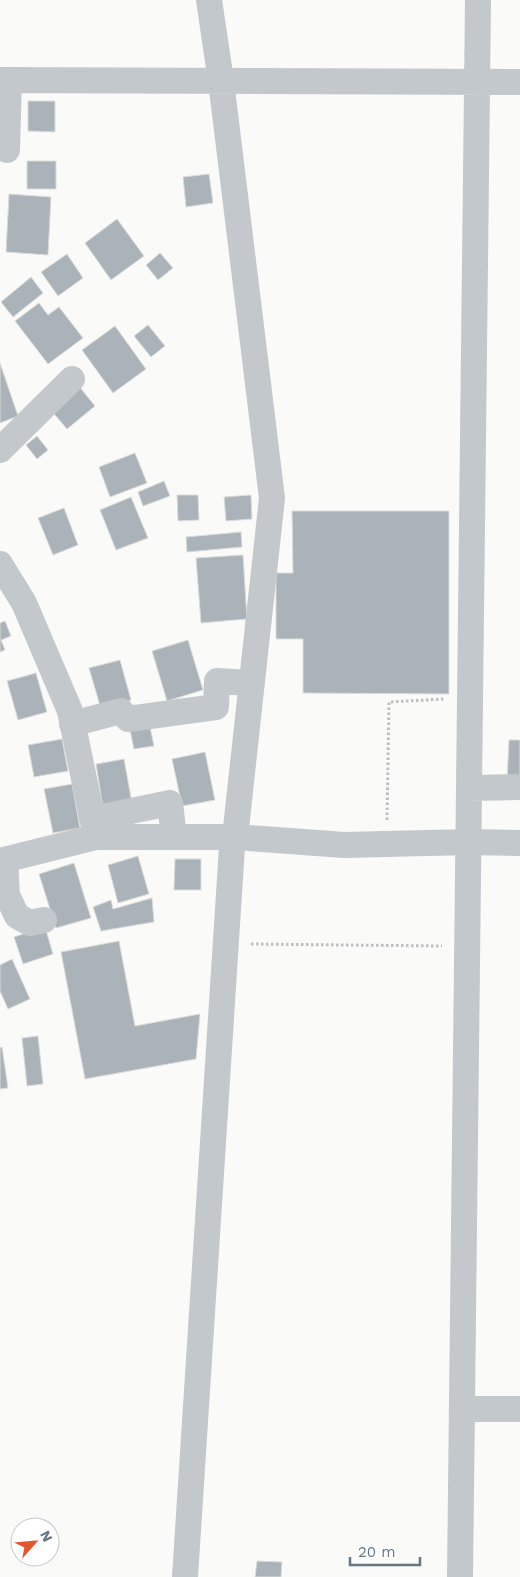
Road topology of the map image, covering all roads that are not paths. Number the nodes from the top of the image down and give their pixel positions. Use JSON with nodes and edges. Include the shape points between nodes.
{"nodes":[{"id":1,"x":209,"y":0,"type":"edge"},
{"id":2,"x":478,"y":0,"type":"edge"},
{"id":3,"x":5,"y":80,"type":"edge"},
{"id":4,"x":221,"y":81,"type":"junction"},
{"id":5,"x":477,"y":81,"type":"junction"},
{"id":6,"x":520,"y":82,"type":"edge"},
{"id":7,"x":7,"y":150,"type":"dead end"},
{"id":8,"x":72,"y":378,"type":"dead end"},
{"id":9,"x":0,"y":450,"type":"edge"},
{"id":10,"x":0,"y":564,"type":"edge"},
{"id":11,"x":252,"y":683,"type":"junction"},
{"id":12,"x":72,"y":724,"type":"junction"},
{"id":13,"x":520,"y":787,"type":"edge"},
{"id":14,"x":470,"y":788,"type":"junction"},
{"id":15,"x":94,"y":828,"type":"junction"},
{"id":16,"x":235,"y":837,"type":"junction"},
{"id":17,"x":469,"y":842,"type":"junction"},
{"id":18,"x":520,"y":843,"type":"edge"},
{"id":19,"x":2,"y":861,"type":"edge"},
{"id":20,"x":44,"y":920,"type":"dead end"},
{"id":21,"x":462,"y":1409,"type":"junction"},
{"id":22,"x":520,"y":1410,"type":"edge"},
{"id":23,"x":185,"y":1577,"type":"edge"},
{"id":24,"x":460,"y":1577,"type":"edge"}],
"edges":[{"from":1,"to":4,"type":"street"},
{"from":2,"to":5,"type":"street"},
{"from":3,"to":4,"type":"street"},
{"from":3,"to":7,"type":"street"},
{"from":4,"to":5,"type":"street"},
{"from":4,"to":11,"type":"street","via":[[272,498]]},
{"from":5,"to":6,"type":"street"},
{"from":5,"to":14,"type":"street"},
{"from":8,"to":9,"type":"street"},
{"from":10,"to":12,"type":"street","via":[[24,603],[70,711]]},
{"from":11,"to":12,"type":"street","via":[[217,681],[216,707],[128,719],[121,711]]},
{"from":11,"to":16,"type":"street"},
{"from":12,"to":15,"type":"street"},
{"from":13,"to":14,"type":"street"},
{"from":14,"to":17,"type":"street"},
{"from":15,"to":16,"type":"street","via":[[170,804],[174,837]]},
{"from":15,"to":19,"type":"street"},
{"from":16,"to":17,"type":"street","via":[[344,845]]},
{"from":16,"to":23,"type":"street"},
{"from":17,"to":18,"type":"street"},
{"from":17,"to":21,"type":"street"},
{"from":19,"to":20,"type":"street","via":[[8,895],[17,916],[30,923]]},
{"from":21,"to":22,"type":"street"},
{"from":21,"to":24,"type":"street"}]}
